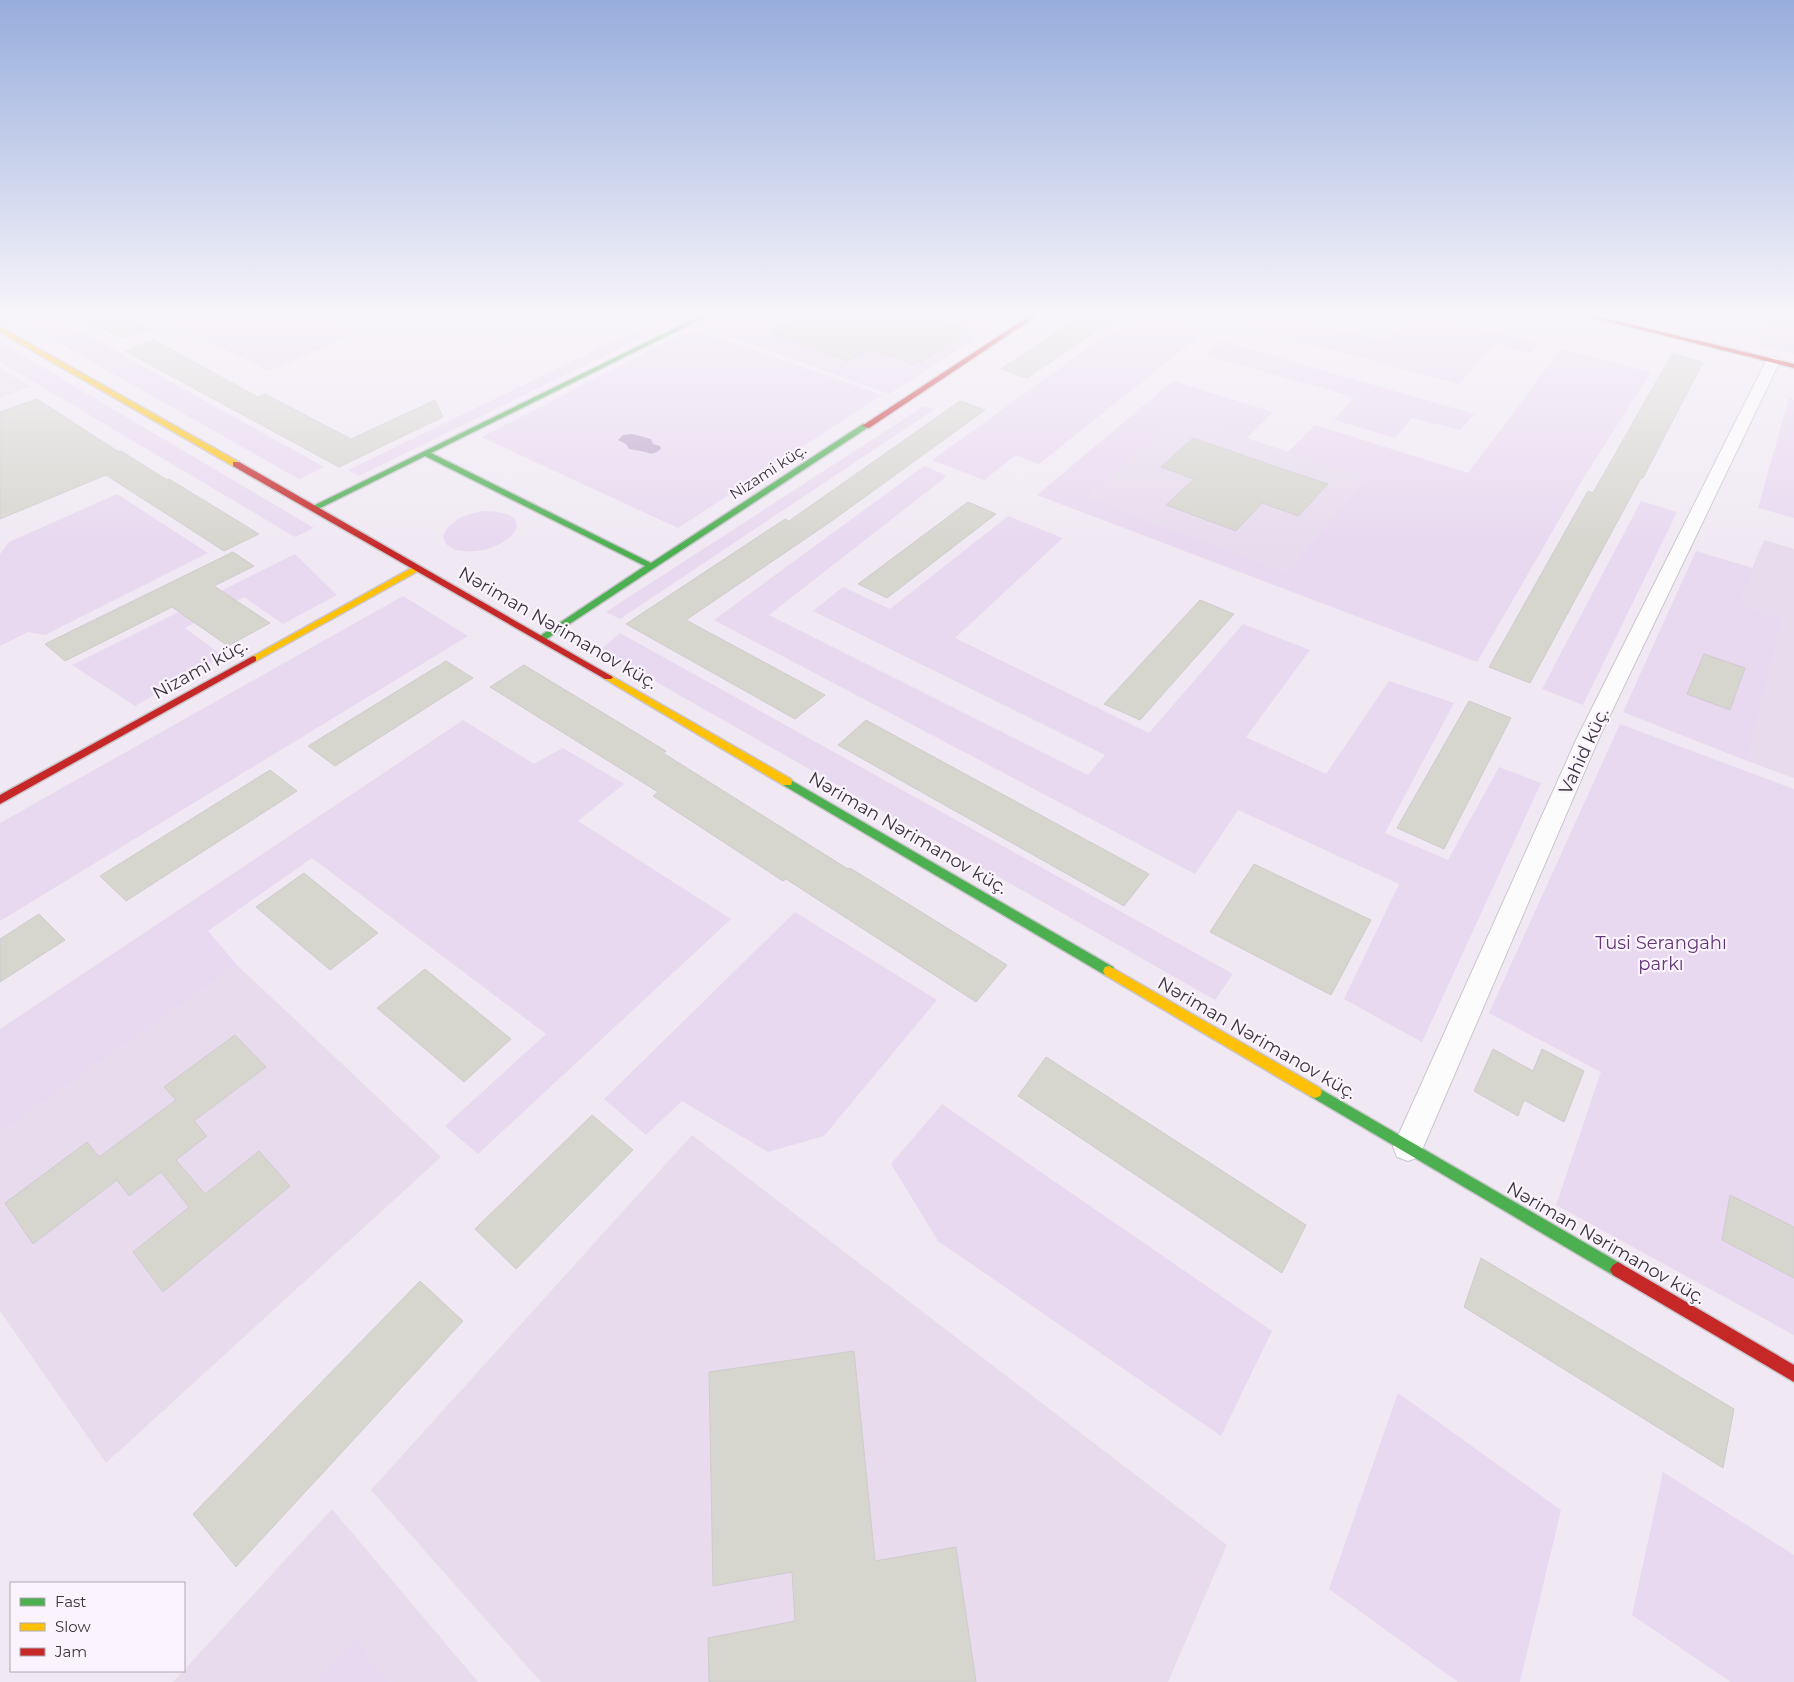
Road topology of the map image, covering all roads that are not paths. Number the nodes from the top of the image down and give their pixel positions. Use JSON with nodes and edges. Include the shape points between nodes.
{"nodes":[{"id":1,"x":113,"y":393,"type":"edge"},
{"id":2,"x":545,"y":393,"type":"edge"},
{"id":3,"x":915,"y":393,"type":"edge"},
{"id":4,"x":1769,"y":393,"type":"edge"},
{"id":5,"x":424,"y":453,"type":"junction"},
{"id":6,"x":313,"y":508,"type":"junction"},
{"id":7,"x":651,"y":566,"type":"junction"},
{"id":8,"x":417,"y":568,"type":"junction"},
{"id":9,"x":542,"y":638,"type":"junction"},
{"id":10,"x":0,"y":800,"type":"edge"},
{"id":11,"x":1408,"y":1148,"type":"junction"},
{"id":12,"x":1794,"y":1374,"type":"edge"}],
"edges":[{"from":1,"to":6,"type":"street","name":"Nəriman Nərimanov küç."},
{"from":2,"to":5,"type":"street"},
{"from":3,"to":7,"type":"street","name":"Nizami küç."},
{"from":4,"to":11,"type":"street","name":"Vahid küç.","via":[[1588,738]]},
{"from":5,"to":6,"type":"street"},
{"from":5,"to":7,"type":"street"},
{"from":6,"to":8,"type":"street","name":"Nəriman Nərimanov küç."},
{"from":7,"to":9,"type":"street","name":"Nizami küç."},
{"from":8,"to":9,"type":"street","name":"Nəriman Nərimanov küç."},
{"from":8,"to":10,"type":"street","name":"Nizami küç."},
{"from":9,"to":11,"type":"street","name":"Nəriman Nərimanov küç."},
{"from":11,"to":12,"type":"street","name":"Nəriman Nərimanov küç."}]}
